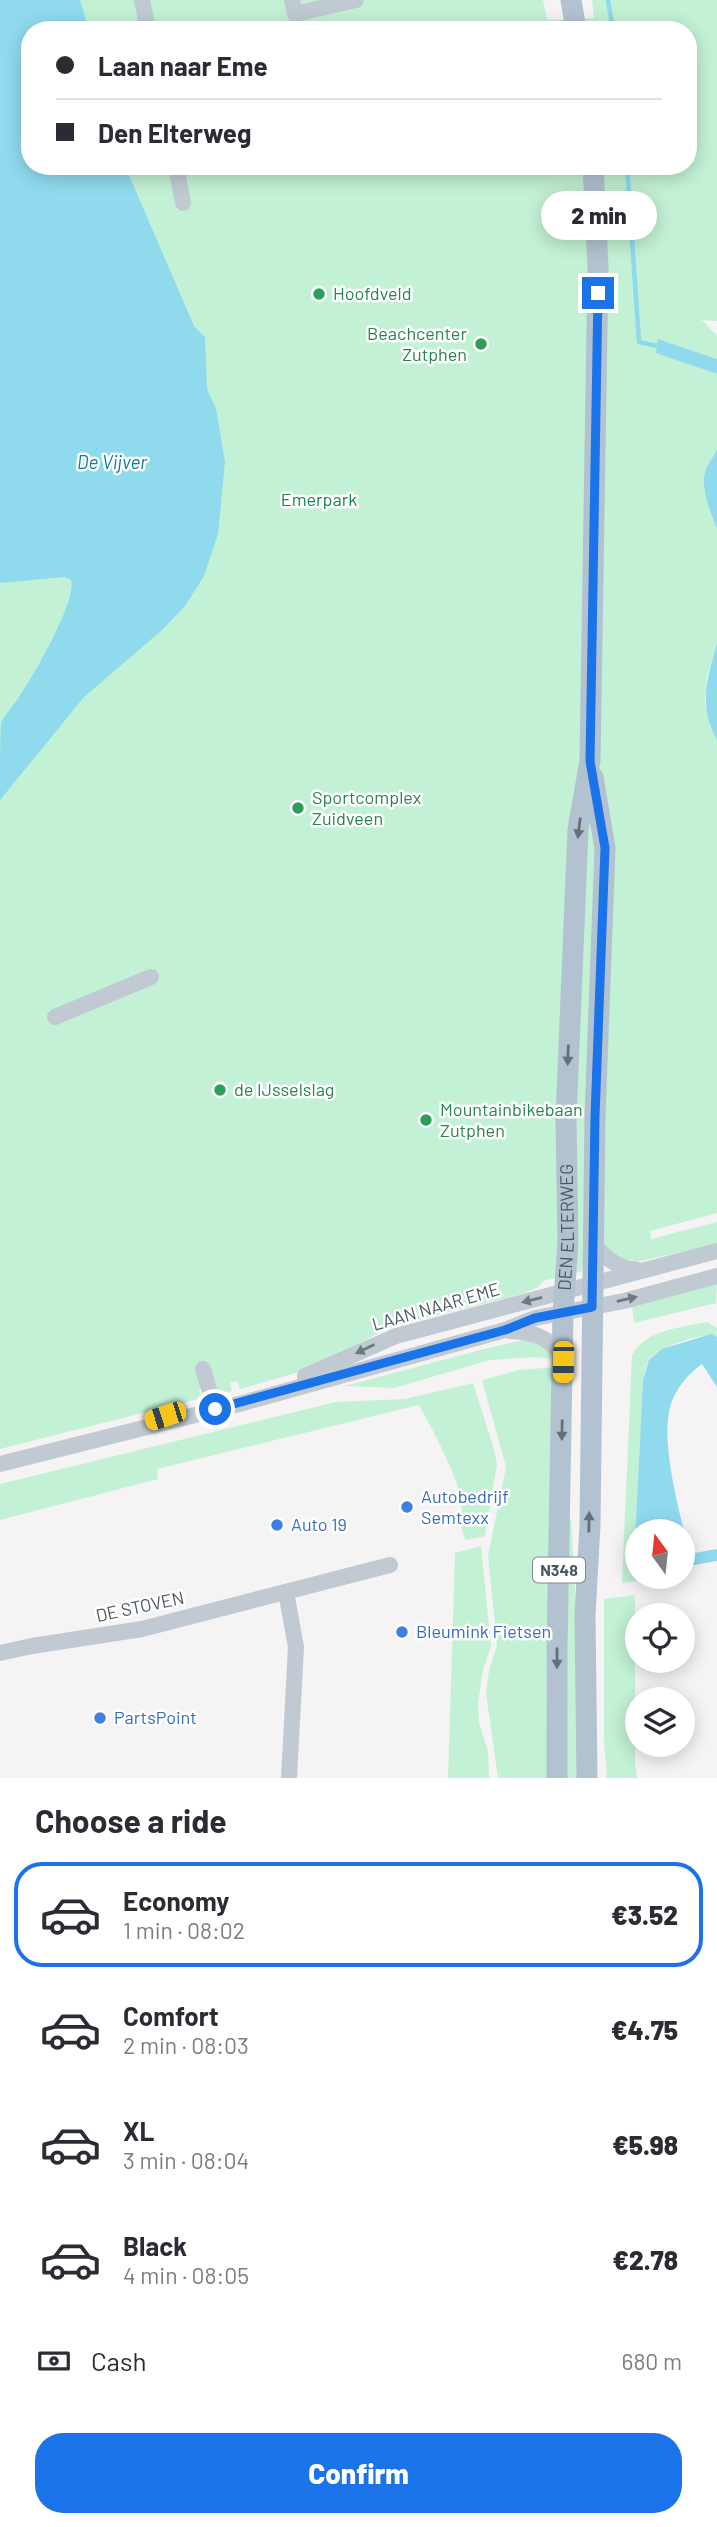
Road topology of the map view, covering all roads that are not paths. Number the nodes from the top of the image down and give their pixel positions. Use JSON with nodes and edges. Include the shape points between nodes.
{"nodes":[{"id":1,"x":142,"y":0,"type":"edge"},
{"id":2,"x":292,"y":0,"type":"edge"},
{"id":3,"x":356,"y":0,"type":"edge"},
{"id":4,"x":571,"y":0,"type":"edge"},
{"id":5,"x":146,"y":21,"type":"edge"},
{"id":6,"x":574,"y":21,"type":"edge"},
{"id":7,"x":178,"y":175,"type":"edge"},
{"id":8,"x":593,"y":175,"type":"edge"},
{"id":9,"x":183,"y":203,"type":"dead end"},
{"id":10,"x":590,"y":761,"type":"junction"},
{"id":11,"x":151,"y":978,"type":"dead end"},
{"id":12,"x":55,"y":1017,"type":"dead end"},
{"id":13,"x":594,"y":1246,"type":"junction"},
{"id":14,"x":717,"y":1251,"type":"edge"},
{"id":15,"x":648,"y":1270,"type":"junction"},
{"id":16,"x":717,"y":1276,"type":"edge"},
{"id":17,"x":593,"y":1284,"type":"junction"},
{"id":18,"x":564,"y":1302,"type":"junction"},
{"id":19,"x":592,"y":1307,"type":"junction"},
{"id":20,"x":505,"y":1330,"type":"junction"},
{"id":21,"x":563,"y":1357,"type":"junction"},
{"id":22,"x":203,"y":1368,"type":"dead end"},
{"id":23,"x":214,"y":1405,"type":"junction"},
{"id":24,"x":0,"y":1464,"type":"edge"},
{"id":25,"x":390,"y":1565,"type":"dead end"},
{"id":26,"x":286,"y":1592,"type":"junction"},
{"id":27,"x":0,"y":1653,"type":"edge"},
{"id":28,"x":289,"y":1778,"type":"edge"},
{"id":29,"x":557,"y":1778,"type":"edge"},
{"id":30,"x":587,"y":1778,"type":"edge"}],
"edges":[{"from":1,"to":5,"type":"street"},
{"from":2,"to":3,"type":"street","via":[[295,14]]},
{"from":4,"to":6,"type":"main road"},
{"from":7,"to":9,"type":"street"},
{"from":8,"to":10,"type":"main road","name":"DEN ELTERWEG","number":"N348","via":[[598,266]]},
{"from":10,"to":13,"type":"main road","name":"DEN ELTERWEG","number":"N348","via":[[605,848]]},
{"from":10,"to":18,"type":"main road","name":"DEN ELTERWEG","number":"N348","one_way":true,"via":[[578,829]]},
{"from":11,"to":12,"type":"street"},
{"from":13,"to":15,"type":"street","via":[[610,1262]]},
{"from":13,"to":17,"type":"main road","name":"DEN ELTERWEG","number":"N348"},
{"from":14,"to":15,"type":"street","name":"LAAN NAAR EME"},
{"from":15,"to":17,"type":"street","name":"LAAN NAAR EME"},
{"from":19,"to":16,"type":"street","name":"LAAN NAAR EME","one_way":true},
{"from":17,"to":18,"type":"street","name":"LAAN NAAR EME"},
{"from":17,"to":19,"type":"main road","name":"DEN ELTERWEG","number":"N348"},
{"from":18,"to":19,"type":"street","name":"LAAN NAAR EME"},
{"from":18,"to":20,"type":"street","name":"LAAN NAAR EME"},
{"from":18,"to":21,"type":"main road","name":"DEN ELTERWEG","number":"N348"},
{"from":18,"to":23,"type":"street","name":"LAAN NAAR EME","one_way":true,"via":[[396,1336],[304,1377]]},
{"from":30,"to":19,"type":"main road","name":"DEN ELTERWEG","number":"N348","one_way":true,"via":[[585,1627]]},
{"from":20,"to":21,"type":"street","name":"LAAN NAAR EME","via":[[545,1337]]},
{"from":20,"to":23,"type":"street","name":"LAAN NAAR EME"},
{"from":21,"to":29,"type":"main road","name":"DEN ELTERWEG","number":"N348","one_way":true},
{"from":22,"to":23,"type":"street"},
{"from":23,"to":24,"type":"street","name":"LAAN NAAR EME"},
{"from":25,"to":26,"type":"street","name":"DE STOVEN"},
{"from":26,"to":27,"type":"street","name":"DE STOVEN","via":[[142,1629]]},
{"from":26,"to":28,"type":"street","via":[[296,1647]]}]}
